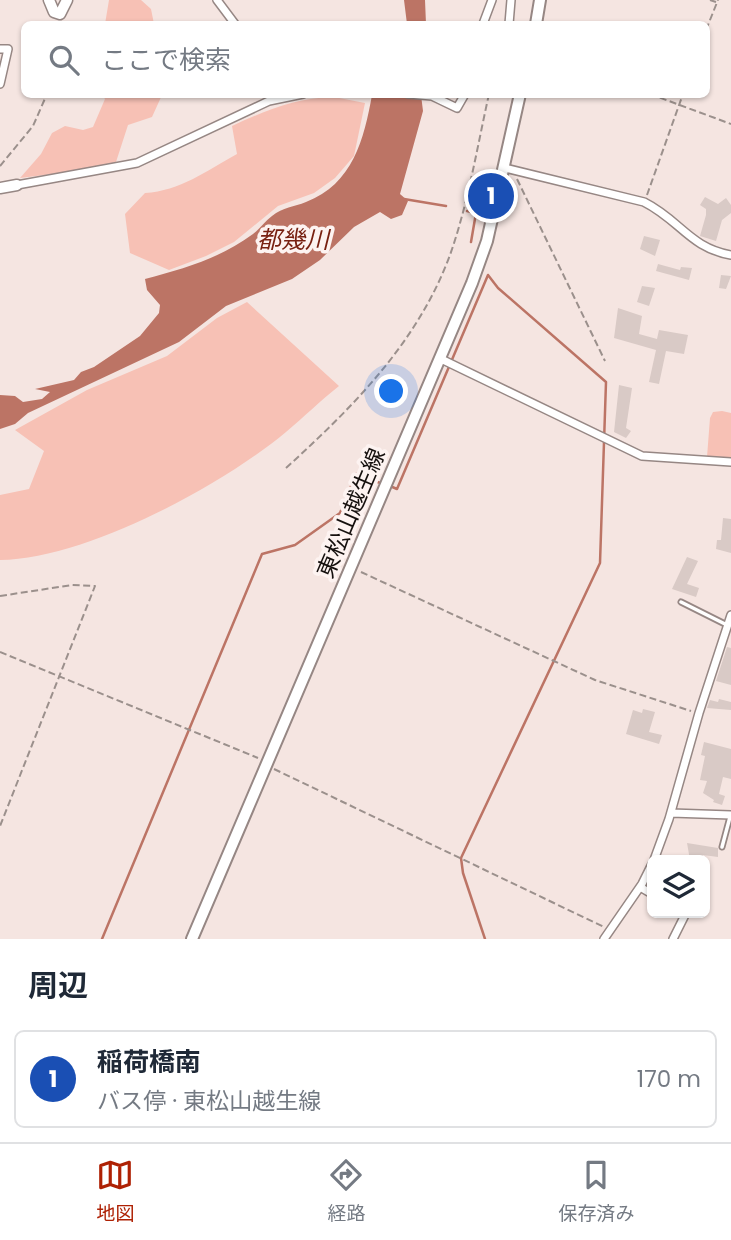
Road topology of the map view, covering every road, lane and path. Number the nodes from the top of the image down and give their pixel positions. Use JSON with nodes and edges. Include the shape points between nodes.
{"nodes":[{"id":1,"x":49,"y":0,"type":"edge"},
{"id":2,"x":67,"y":0,"type":"edge"},
{"id":3,"x":217,"y":0,"type":"edge"},
{"id":4,"x":492,"y":0,"type":"edge"},
{"id":5,"x":512,"y":0,"type":"edge"},
{"id":6,"x":540,"y":0,"type":"edge"},
{"id":7,"x":710,"y":0,"type":"edge"},
{"id":8,"x":717,"y":1,"type":"edge"},
{"id":9,"x":232,"y":21,"type":"edge"},
{"id":10,"x":484,"y":21,"type":"edge"},
{"id":11,"x":509,"y":21,"type":"edge"},
{"id":12,"x":536,"y":21,"type":"edge"},
{"id":13,"x":709,"y":21,"type":"edge"},
{"id":14,"x":0,"y":49,"type":"edge"},
{"id":15,"x":0,"y":84,"type":"edge"},
{"id":16,"x":45,"y":98,"type":"edge"},
{"id":17,"x":277,"y":98,"type":"edge"},
{"id":18,"x":435,"y":98,"type":"edge"},
{"id":19,"x":463,"y":98,"type":"edge"},
{"id":20,"x":488,"y":98,"type":"edge"},
{"id":21,"x":519,"y":98,"type":"edge"},
{"id":22,"x":661,"y":98,"type":"edge"},
{"id":23,"x":682,"y":98,"type":"edge"},
{"id":24,"x":679,"y":105,"type":"junction"},
{"id":25,"x":731,"y":124,"type":"edge"},
{"id":26,"x":0,"y":166,"type":"edge"},
{"id":27,"x":510,"y":170,"type":"junction"},
{"id":28,"x":17,"y":185,"type":"joint"},
{"id":29,"x":0,"y":188,"type":"edge"},
{"id":30,"x":644,"y":202,"type":"junction"},
{"id":31,"x":731,"y":255,"type":"edge"},
{"id":32,"x":439,"y":358,"type":"junction"},
{"id":33,"x":605,"y":361,"type":"dead end"},
{"id":34,"x":731,"y":462,"type":"edge"},
{"id":35,"x":286,"y":468,"type":"dead end"},
{"id":36,"x":351,"y":567,"type":"junction"},
{"id":37,"x":0,"y":596,"type":"edge"},
{"id":38,"x":681,"y":602,"type":"dead end"},
{"id":39,"x":731,"y":615,"type":"edge"},
{"id":40,"x":728,"y":631,"type":"edge"},
{"id":41,"x":0,"y":652,"type":"edge"},
{"id":42,"x":61,"y":677,"type":"junction"},
{"id":43,"x":699,"y":713,"type":"junction"},
{"id":44,"x":267,"y":764,"type":"junction"},
{"id":45,"x":671,"y":813,"type":"junction"},
{"id":46,"x":730,"y":815,"type":"edge"},
{"id":47,"x":0,"y":826,"type":"edge"},
{"id":48,"x":722,"y":847,"type":"dead end"},
{"id":49,"x":656,"y":855,"type":"edge"},
{"id":50,"x":647,"y":874,"type":"edge"},
{"id":51,"x":640,"y":887,"type":"junction"},
{"id":52,"x":647,"y":891,"type":"edge"},
{"id":53,"x":684,"y":918,"type":"edge"},
{"id":54,"x":610,"y":930,"type":"junction"},
{"id":55,"x":192,"y":939,"type":"edge"},
{"id":56,"x":604,"y":939,"type":"edge"},
{"id":57,"x":674,"y":939,"type":"edge"}],
"edges":[{"from":1,"to":2,"type":"street","via":[[60,14]]},
{"from":3,"to":9,"type":"street"},
{"from":4,"to":10,"type":"street"},
{"from":5,"to":11,"type":"street"},
{"from":6,"to":12,"type":"main road"},
{"from":7,"to":8,"type":"path"},
{"from":8,"to":13,"type":"path"},
{"from":14,"to":15,"type":"street","via":[[8,49]]},
{"from":16,"to":26,"type":"path","via":[[33,126]]},
{"from":17,"to":28,"type":"street","via":[[137,163]]},
{"from":18,"to":19,"type":"street","via":[[457,108]]},
{"from":20,"to":35,"type":"path","via":[[450,255],[429,303],[369,387]]},
{"from":21,"to":27,"type":"main road","name":"東松山越生線"},
{"from":22,"to":24,"type":"path"},
{"from":23,"to":24,"type":"path"},
{"from":24,"to":25,"type":"path"},
{"from":24,"to":30,"type":"path"},
{"from":27,"to":30,"type":"street"},
{"from":27,"to":32,"type":"main road","name":"東松山越生線","via":[[472,283]]},
{"from":27,"to":33,"type":"path"},
{"from":28,"to":29,"type":"street"},
{"from":30,"to":31,"type":"street","via":[[675,221],[702,247]]},
{"from":32,"to":34,"type":"street","via":[[642,456]]},
{"from":32,"to":36,"type":"main road","name":"東松山越生線"},
{"from":36,"to":43,"type":"path","via":[[595,680]]},
{"from":36,"to":44,"type":"main road","name":"東松山越生線"},
{"from":37,"to":42,"type":"path","via":[[95,586]]},
{"from":38,"to":40,"type":"lane"},
{"from":39,"to":40,"type":"street"},
{"from":40,"to":43,"type":"street"},
{"from":41,"to":42,"type":"path"},
{"from":42,"to":44,"type":"path"},
{"from":42,"to":47,"type":"path"},
{"from":43,"to":45,"type":"street"},
{"from":44,"to":54,"type":"path"},
{"from":44,"to":55,"type":"main road","name":"東松山越生線"},
{"from":45,"to":46,"type":"street"},
{"from":45,"to":49,"type":"street"},
{"from":46,"to":48,"type":"lane"},
{"from":50,"to":51,"type":"street"},
{"from":51,"to":52,"type":"street"},
{"from":51,"to":54,"type":"street"},
{"from":53,"to":57,"type":"street"},
{"from":54,"to":56,"type":"street"}]}
